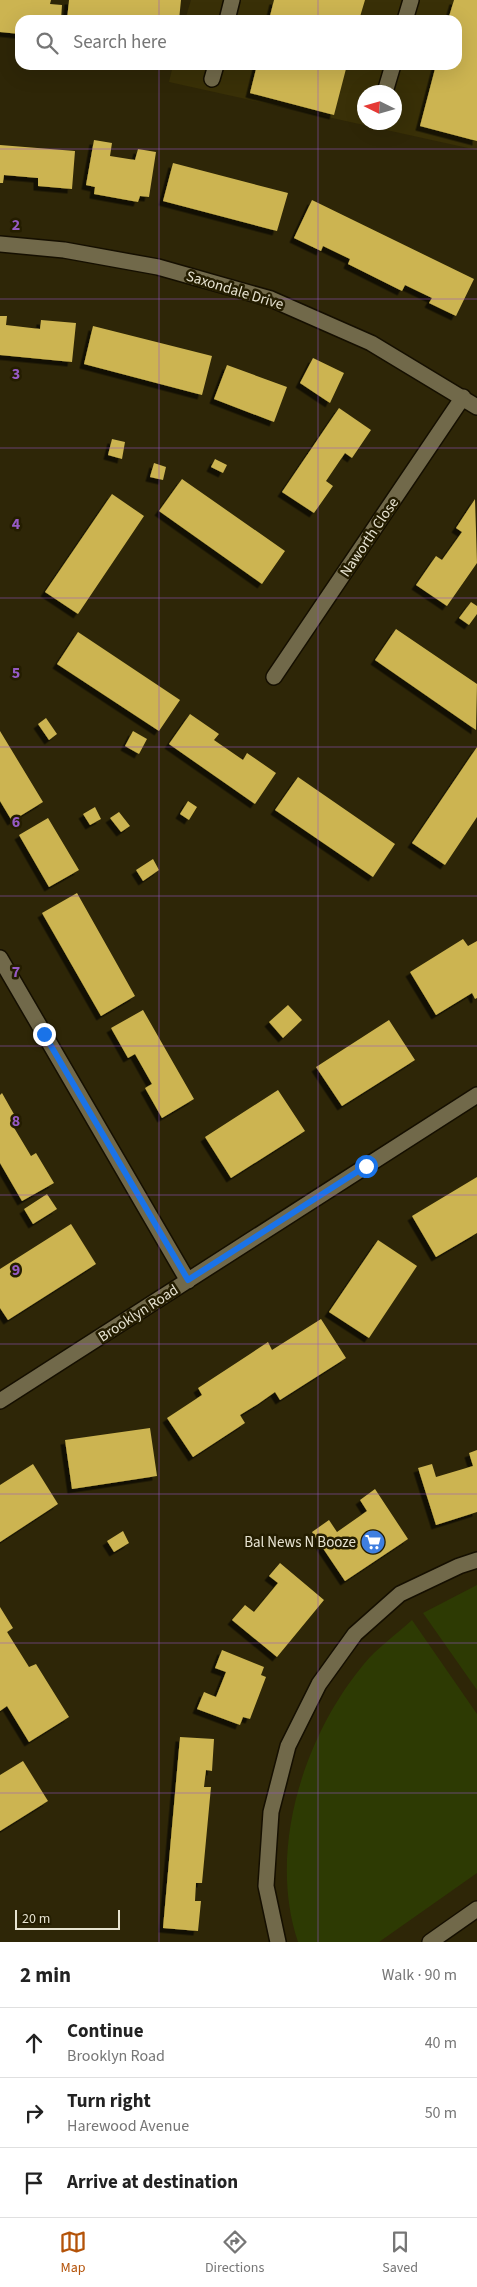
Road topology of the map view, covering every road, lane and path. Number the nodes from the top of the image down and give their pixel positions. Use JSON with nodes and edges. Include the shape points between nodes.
{"nodes":[{"id":1,"x":232,"y":0,"type":"edge"},
{"id":2,"x":411,"y":0,"type":"edge"},
{"id":3,"x":228,"y":15,"type":"edge"},
{"id":4,"x":406,"y":15,"type":"edge"},
{"id":5,"x":391,"y":70,"type":"edge"},
{"id":6,"x":387,"y":85,"type":"edge"},
{"id":7,"x":0,"y":244,"type":"edge"},
{"id":8,"x":463,"y":397,"type":"junction"},
{"id":9,"x":477,"y":407,"type":"edge"},
{"id":10,"x":274,"y":677,"type":"dead end"},
{"id":11,"x":0,"y":958,"type":"edge"},
{"id":12,"x":477,"y":1095,"type":"edge"},
{"id":13,"x":188,"y":1280,"type":"junction"},
{"id":14,"x":0,"y":1401,"type":"edge"},
{"id":15,"x":477,"y":1560,"type":"edge"},
{"id":16,"x":477,"y":1910,"type":"edge"},
{"id":17,"x":278,"y":1942,"type":"edge"},
{"id":18,"x":430,"y":1942,"type":"edge"}],
"edges":[{"from":1,"to":3,"type":"street"},
{"from":2,"to":4,"type":"street"},
{"from":5,"to":6,"type":"street"},
{"from":7,"to":8,"type":"street","name":"Saxondale Drive","via":[[64,250],[158,267],[271,299],[371,343]]},
{"from":8,"to":9,"type":"street","name":"Saxondale Drive"},
{"from":8,"to":10,"type":"street","name":"Naworth Close"},
{"from":11,"to":13,"type":"street"},
{"from":12,"to":13,"type":"street","name":"Brooklyn Road"},
{"from":13,"to":14,"type":"street","name":"Brooklyn Road"},
{"from":15,"to":17,"type":"street","via":[[400,1594],[355,1634],[319,1684],[288,1746],[271,1812],[266,1886]]},
{"from":16,"to":18,"type":"street"}]}
